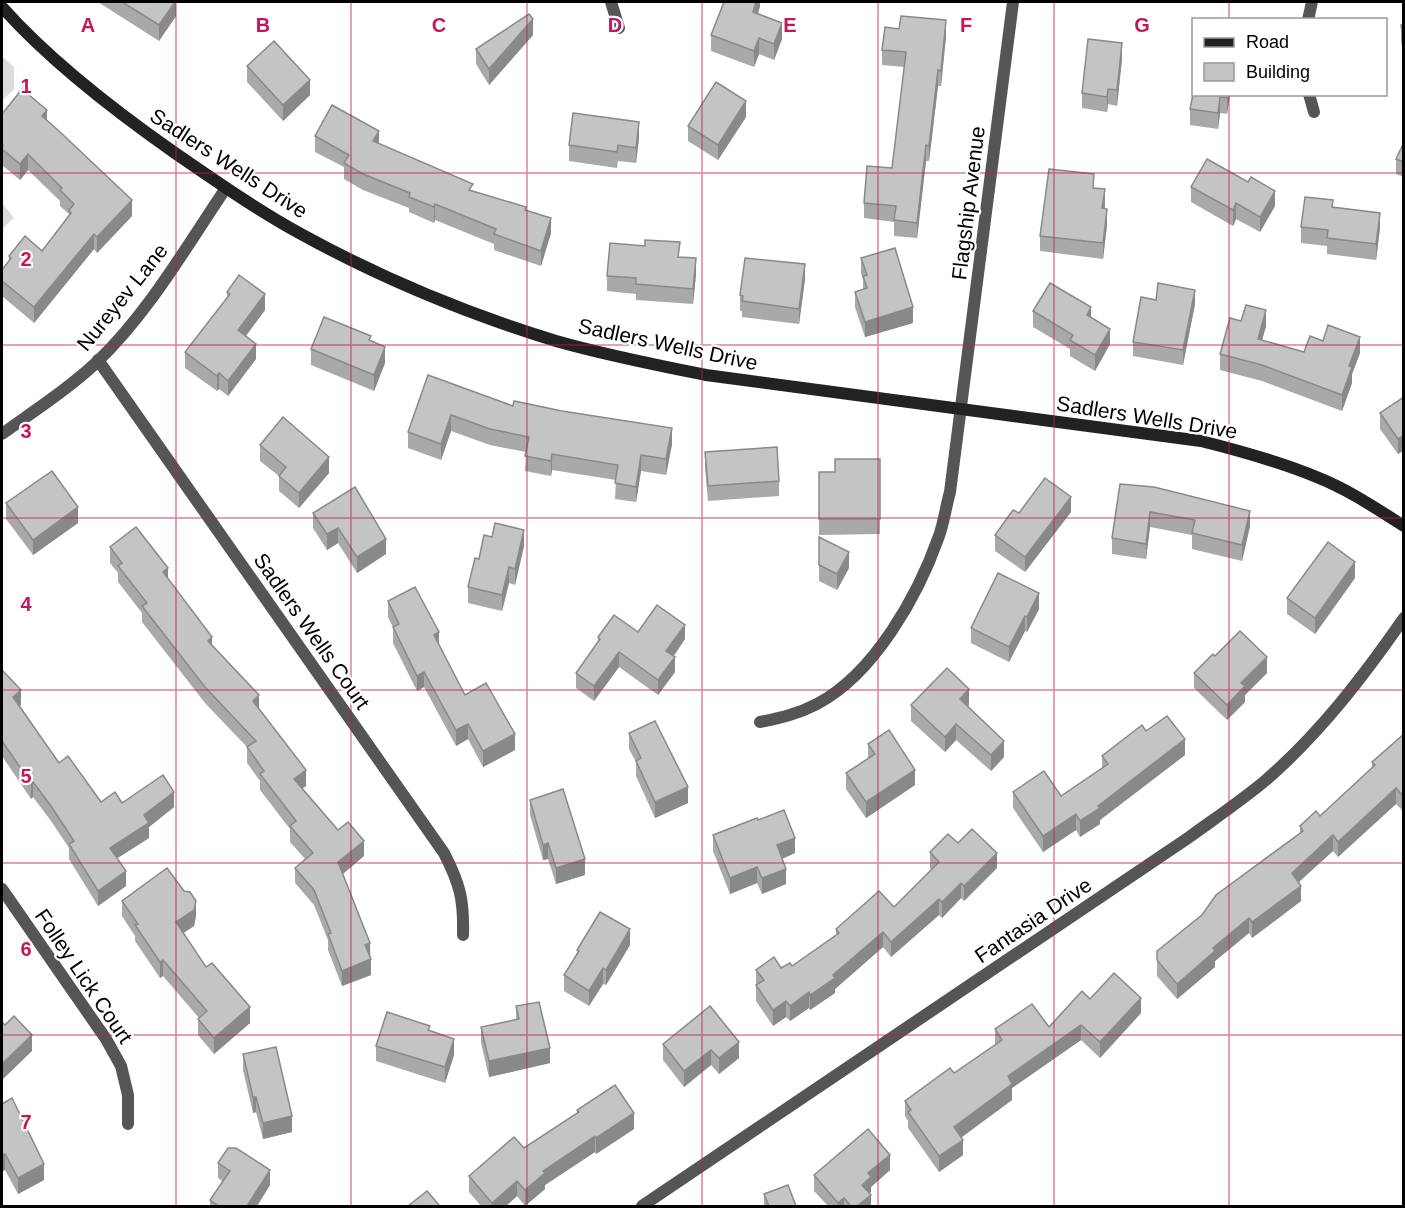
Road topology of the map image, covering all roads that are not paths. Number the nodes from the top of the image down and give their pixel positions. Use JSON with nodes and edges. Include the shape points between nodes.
{"nodes":[{"id":1,"x":611,"y":2,"type":"edge"},
{"id":2,"x":1013,"y":2,"type":"edge"},
{"id":3,"x":1312,"y":2,"type":"edge"},
{"id":4,"x":2,"y":7,"type":"edge"},
{"id":5,"x":1308,"y":18,"type":"edge"},
{"id":6,"x":619,"y":28,"type":"dead end"},
{"id":7,"x":1310,"y":96,"type":"edge"},
{"id":8,"x":1314,"y":112,"type":"dead end"},
{"id":9,"x":226,"y":188,"type":"junction"},
{"id":10,"x":98,"y":360,"type":"junction"},
{"id":11,"x":961,"y":409,"type":"junction"},
{"id":12,"x":2,"y":434,"type":"edge"},
{"id":13,"x":1404,"y":526,"type":"edge"},
{"id":14,"x":1404,"y":618,"type":"edge"},
{"id":15,"x":760,"y":722,"type":"dead end"},
{"id":16,"x":2,"y":889,"type":"edge"},
{"id":17,"x":463,"y":935,"type":"dead end"},
{"id":18,"x":128,"y":1124,"type":"dead end"},
{"id":19,"x":642,"y":1206,"type":"edge"}],
"edges":[{"from":1,"to":6,"type":"street"},
{"from":2,"to":11,"type":"street","name":"Flagship Avenue"},
{"from":3,"to":5,"type":"street"},
{"from":4,"to":9,"type":"street","name":"Sadlers Wells Drive","via":[[81,82]]},
{"from":7,"to":8,"type":"street"},
{"from":9,"to":10,"type":"street","name":"Nureyev Lane","via":[[164,280]]},
{"from":9,"to":11,"type":"street","name":"Sadlers Wells Drive","via":[[299,233],[372,270],[475,313],[556,341],[706,375]]},
{"from":10,"to":12,"type":"street","name":"Nureyev Lane","via":[[71,385]]},
{"from":10,"to":17,"type":"street","name":"Sadlers Wells Court","via":[[444,853],[457,879],[464,907]]},
{"from":11,"to":13,"type":"street","name":"Sadlers Wells Drive","via":[[1201,441],[1261,456],[1321,478]]},
{"from":11,"to":15,"type":"street","name":"Flagship Avenue","via":[[950,492],[939,536],[897,622],[843,687],[788,717]]},
{"from":14,"to":19,"type":"street","name":"Fantasia Drive","via":[[1370,668],[1316,732],[1265,780],[1178,845]]},
{"from":16,"to":18,"type":"street","name":"Folley Lick Court","via":[[121,1066],[128,1095]]}]}
